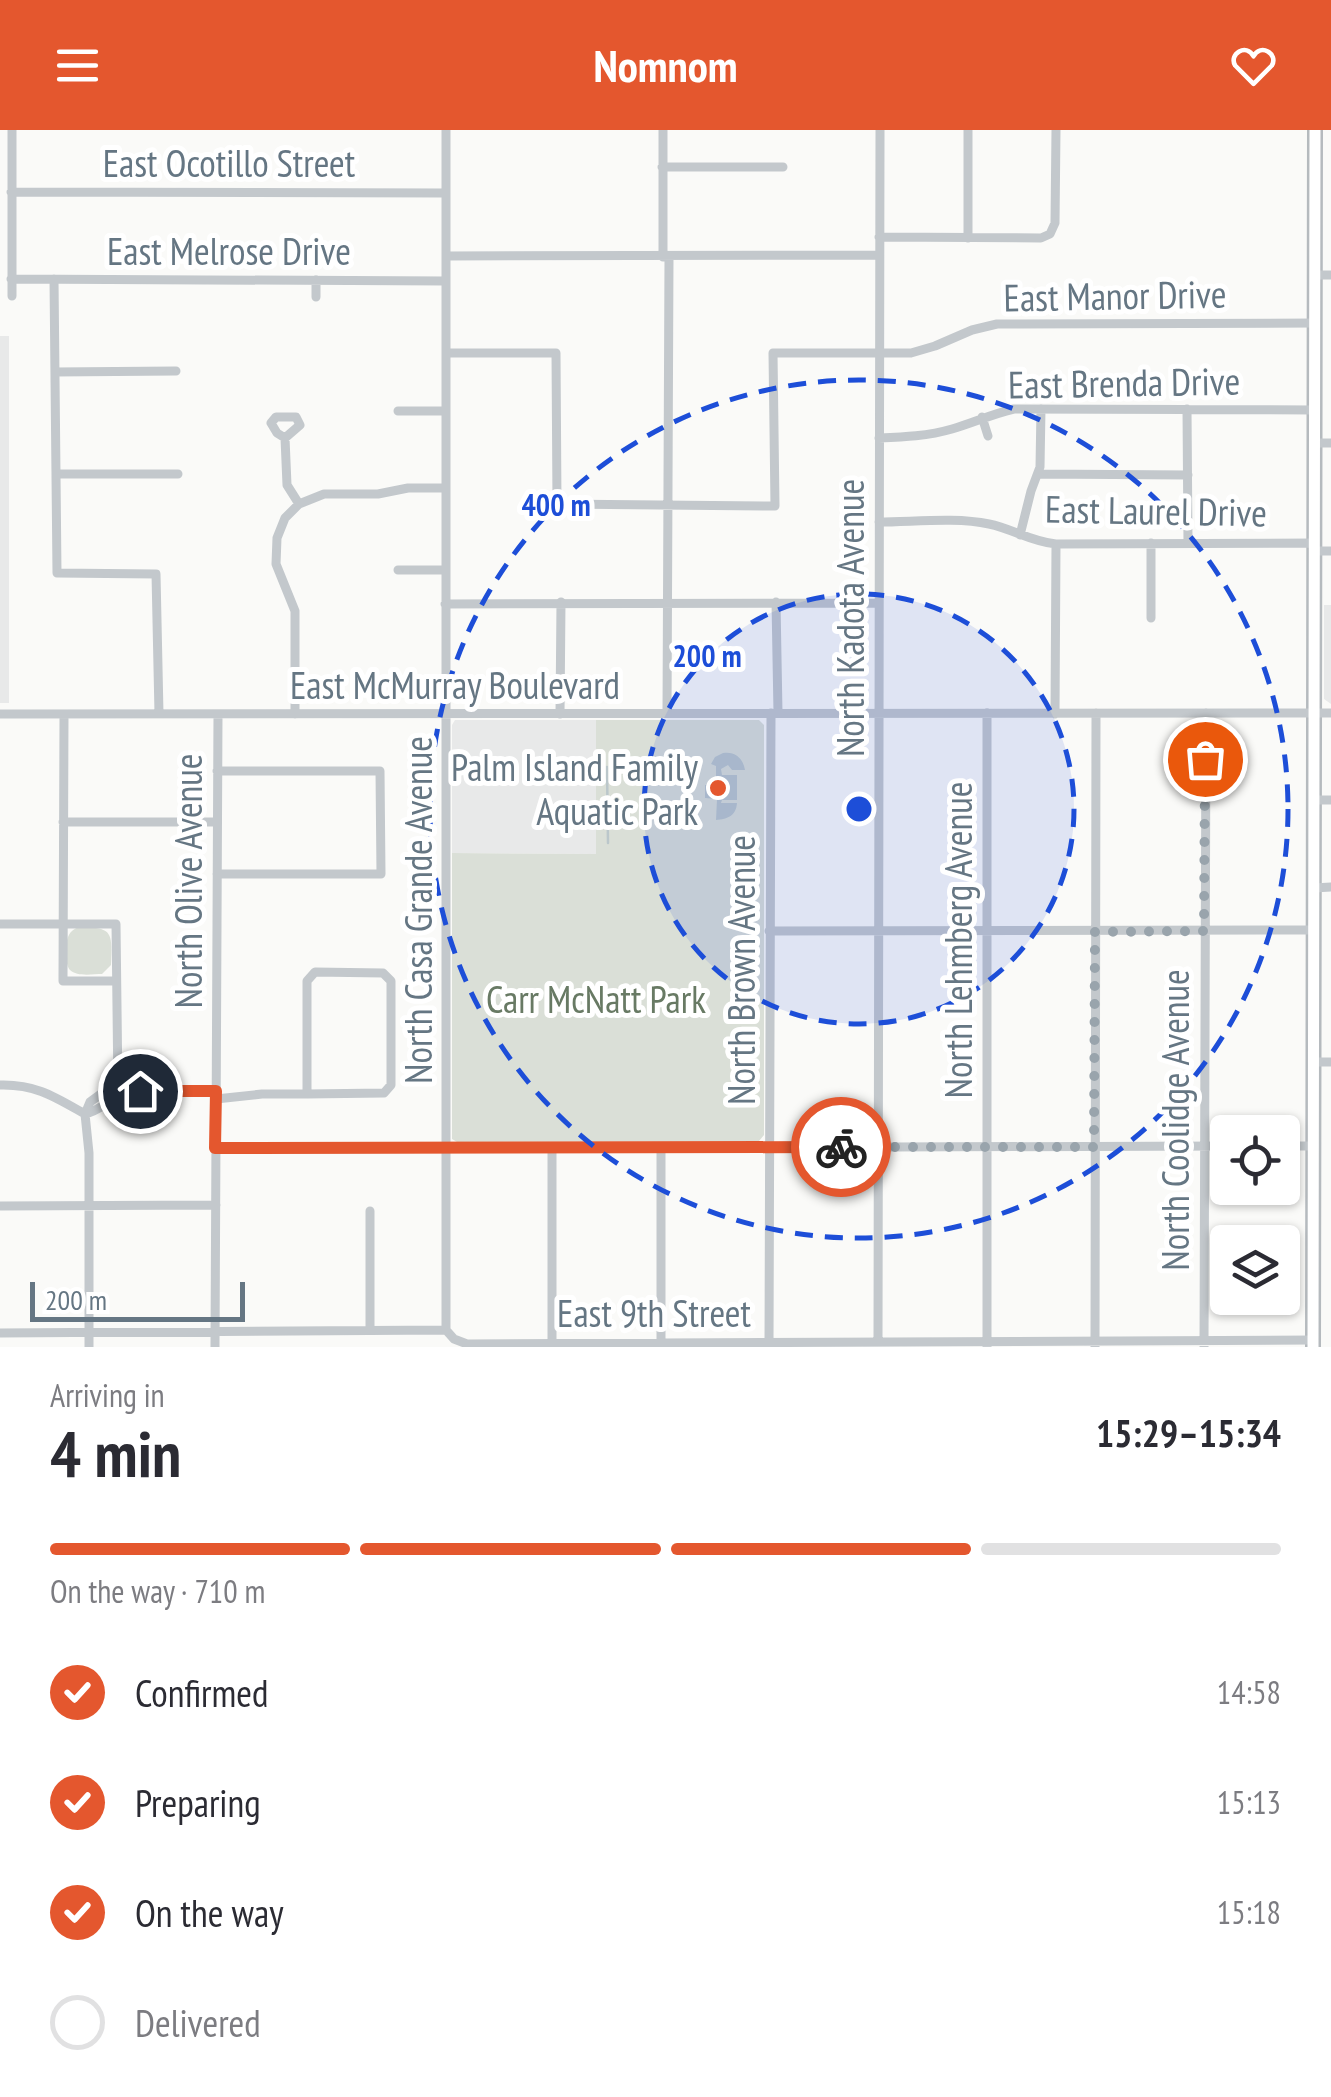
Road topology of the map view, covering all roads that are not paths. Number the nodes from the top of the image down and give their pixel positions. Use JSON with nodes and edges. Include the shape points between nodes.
{"nodes":[{"id":1,"x":12,"y":130,"type":"edge"},
{"id":2,"x":446,"y":130,"type":"edge"},
{"id":3,"x":662,"y":130,"type":"edge"},
{"id":4,"x":880,"y":130,"type":"edge"},
{"id":5,"x":968,"y":130,"type":"edge"},
{"id":6,"x":1056,"y":130,"type":"edge"},
{"id":7,"x":1315,"y":130,"type":"edge"},
{"id":8,"x":662,"y":167,"type":"junction"},
{"id":9,"x":783,"y":167,"type":"dead end"},
{"id":10,"x":11,"y":192,"type":"junction"},
{"id":11,"x":446,"y":193,"type":"junction"},
{"id":12,"x":880,"y":238,"type":"junction"},
{"id":13,"x":968,"y":238,"type":"junction"},
{"id":14,"x":446,"y":256,"type":"junction"},
{"id":15,"x":666,"y":256,"type":"junction"},
{"id":16,"x":880,"y":256,"type":"junction"},
{"id":17,"x":1315,"y":275,"type":"junction"},
{"id":18,"x":1331,"y":275,"type":"edge"},
{"id":19,"x":11,"y":279,"type":"junction"},
{"id":20,"x":54,"y":279,"type":"junction"},
{"id":21,"x":316,"y":280,"type":"junction"},
{"id":22,"x":446,"y":281,"type":"junction"},
{"id":23,"x":12,"y":296,"type":"dead end"},
{"id":24,"x":316,"y":297,"type":"dead end"},
{"id":25,"x":1315,"y":323,"type":"junction"},
{"id":26,"x":446,"y":353,"type":"junction"},
{"id":27,"x":879,"y":354,"type":"junction"},
{"id":28,"x":176,"y":371,"type":"dead end"},
{"id":29,"x":55,"y":372,"type":"junction"},
{"id":30,"x":1041,"y":409,"type":"junction"},
{"id":31,"x":1187,"y":409,"type":"junction"},
{"id":32,"x":1314,"y":410,"type":"junction"},
{"id":33,"x":398,"y":411,"type":"dead end"},
{"id":34,"x":446,"y":411,"type":"junction"},
{"id":35,"x":982,"y":418,"type":"junction"},
{"id":36,"x":988,"y":436,"type":"dead end"},
{"id":37,"x":285,"y":438,"type":"dead end"},
{"id":38,"x":879,"y":438,"type":"junction"},
{"id":39,"x":1331,"y":442,"type":"edge"},
{"id":40,"x":1314,"y":443,"type":"junction"},
{"id":41,"x":57,"y":474,"type":"junction"},
{"id":42,"x":178,"y":474,"type":"dead end"},
{"id":43,"x":1038,"y":474,"type":"junction"},
{"id":44,"x":1188,"y":475,"type":"junction"},
{"id":45,"x":446,"y":488,"type":"junction"},
{"id":46,"x":299,"y":504,"type":"junction"},
{"id":47,"x":668,"y":506,"type":"junction"},
{"id":48,"x":879,"y":522,"type":"junction"},
{"id":49,"x":1020,"y":535,"type":"junction"},
{"id":50,"x":1151,"y":543,"type":"junction"},
{"id":51,"x":1188,"y":543,"type":"junction"},
{"id":52,"x":1056,"y":544,"type":"junction"},
{"id":53,"x":1314,"y":547,"type":"junction"},
{"id":54,"x":1331,"y":551,"type":"edge"},
{"id":55,"x":398,"y":570,"type":"dead end"},
{"id":56,"x":446,"y":570,"type":"junction"},
{"id":57,"x":561,"y":602,"type":"junction"},
{"id":58,"x":668,"y":602,"type":"junction"},
{"id":59,"x":776,"y":602,"type":"junction"},
{"id":60,"x":879,"y":603,"type":"junction"},
{"id":61,"x":446,"y":604,"type":"junction"},
{"id":62,"x":1151,"y":618,"type":"dead end"},
{"id":63,"x":774,"y":713,"type":"junction"},
{"id":64,"x":988,"y":713,"type":"junction"},
{"id":65,"x":1096,"y":713,"type":"junction"},
{"id":66,"x":1206,"y":713,"type":"junction"},
{"id":67,"x":1314,"y":713,"type":"junction"},
{"id":68,"x":1331,"y":713,"type":"edge"},
{"id":69,"x":0,"y":714,"type":"edge"},
{"id":70,"x":64,"y":714,"type":"junction"},
{"id":71,"x":159,"y":714,"type":"junction"},
{"id":72,"x":218,"y":714,"type":"junction"},
{"id":73,"x":295,"y":714,"type":"junction"},
{"id":74,"x":447,"y":714,"type":"junction"},
{"id":75,"x":560,"y":714,"type":"junction"},
{"id":76,"x":667,"y":714,"type":"junction"},
{"id":77,"x":879,"y":714,"type":"junction"},
{"id":78,"x":1055,"y":714,"type":"junction"},
{"id":79,"x":218,"y":771,"type":"junction"},
{"id":80,"x":1314,"y":800,"type":"junction"},
{"id":81,"x":1331,"y":800,"type":"edge"},
{"id":82,"x":63,"y":822,"type":"junction"},
{"id":83,"x":217,"y":822,"type":"junction"},
{"id":84,"x":217,"y":874,"type":"junction"},
{"id":85,"x":1314,"y":888,"type":"junction"},
{"id":86,"x":1331,"y":888,"type":"edge"},
{"id":87,"x":0,"y":924,"type":"edge"},
{"id":88,"x":63,"y":924,"type":"junction"},
{"id":89,"x":878,"y":930,"type":"junction"},
{"id":90,"x":1314,"y":930,"type":"junction"},
{"id":91,"x":769,"y":931,"type":"junction"},
{"id":92,"x":987,"y":931,"type":"junction"},
{"id":93,"x":1204,"y":931,"type":"junction"},
{"id":94,"x":1095,"y":932,"type":"junction"},
{"id":95,"x":116,"y":981,"type":"junction"},
{"id":96,"x":1314,"y":1062,"type":"junction"},
{"id":97,"x":1331,"y":1062,"type":"edge"},
{"id":98,"x":0,"y":1085,"type":"edge"},
{"id":99,"x":118,"y":1092,"type":"junction"},
{"id":100,"x":307,"y":1094,"type":"junction"},
{"id":101,"x":216,"y":1095,"type":"junction"},
{"id":102,"x":85,"y":1114,"type":"junction"},
{"id":103,"x":1204,"y":1146,"type":"junction"},
{"id":104,"x":1210,"y":1146,"type":"edge"},
{"id":105,"x":1300,"y":1146,"type":"edge"},
{"id":106,"x":1314,"y":1146,"type":"junction"},
{"id":107,"x":770,"y":1147,"type":"junction"},
{"id":108,"x":878,"y":1147,"type":"junction"},
{"id":109,"x":986,"y":1147,"type":"junction"},
{"id":110,"x":1094,"y":1147,"type":"junction"},
{"id":111,"x":215,"y":1148,"type":"junction"},
{"id":112,"x":446,"y":1148,"type":"junction"},
{"id":113,"x":552,"y":1148,"type":"junction"},
{"id":114,"x":661,"y":1148,"type":"junction"},
{"id":115,"x":216,"y":1205,"type":"junction"},
{"id":116,"x":0,"y":1206,"type":"edge"},
{"id":117,"x":89,"y":1206,"type":"junction"},
{"id":118,"x":370,"y":1211,"type":"dead end"},
{"id":119,"x":370,"y":1330,"type":"junction"},
{"id":120,"x":446,"y":1330,"type":"junction"},
{"id":121,"x":215,"y":1331,"type":"junction"},
{"id":122,"x":0,"y":1332,"type":"edge"},
{"id":123,"x":89,"y":1332,"type":"junction"},
{"id":124,"x":552,"y":1343,"type":"junction"},
{"id":125,"x":1095,"y":1343,"type":"edge"},
{"id":126,"x":769,"y":1344,"type":"edge"},
{"id":127,"x":878,"y":1344,"type":"edge"},
{"id":128,"x":986,"y":1344,"type":"edge"},
{"id":129,"x":1204,"y":1344,"type":"edge"},
{"id":130,"x":1313,"y":1344,"type":"edge"},
{"id":131,"x":661,"y":1345,"type":"edge"},
{"id":132,"x":89,"y":1347,"type":"edge"},
{"id":133,"x":214,"y":1347,"type":"edge"}],
"edges":[{"from":1,"to":10,"type":"street"},
{"from":2,"to":11,"type":"street","name":"North Casa Grande Avenue"},
{"from":3,"to":8,"type":"street"},
{"from":4,"to":12,"type":"street","name":"North Kadota Avenue"},
{"from":5,"to":13,"type":"street"},
{"from":6,"to":13,"type":"street","via":[[1050,234]]},
{"from":7,"to":17,"type":"main road"},
{"from":8,"to":9,"type":"street"},
{"from":8,"to":15,"type":"street"},
{"from":10,"to":11,"type":"street","name":"East Ocotillo Street"},
{"from":10,"to":19,"type":"street"},
{"from":11,"to":14,"type":"street","name":"North Casa Grande Avenue"},
{"from":12,"to":13,"type":"street"},
{"from":12,"to":16,"type":"street","name":"North Kadota Avenue"},
{"from":14,"to":15,"type":"street"},
{"from":14,"to":22,"type":"street","name":"North Casa Grande Avenue"},
{"from":15,"to":16,"type":"street"},
{"from":15,"to":47,"type":"street"},
{"from":16,"to":27,"type":"street","name":"North Kadota Avenue"},
{"from":17,"to":18,"type":"street"},
{"from":17,"to":25,"type":"main road"},
{"from":19,"to":20,"type":"street","name":"East Melrose Drive"},
{"from":19,"to":23,"type":"street"},
{"from":20,"to":21,"type":"street","name":"East Melrose Drive"},
{"from":20,"to":29,"type":"street"},
{"from":21,"to":22,"type":"street","name":"East Melrose Drive"},
{"from":21,"to":24,"type":"street"},
{"from":22,"to":26,"type":"street","name":"North Casa Grande Avenue"},
{"from":25,"to":27,"type":"street","name":"East Manor Drive","via":[[997,324],[911,353]]},
{"from":25,"to":32,"type":"main road"},
{"from":26,"to":34,"type":"street","name":"North Casa Grande Avenue"},
{"from":26,"to":47,"type":"street","name":"East Manor Drive","via":[[556,353],[556,504]]},
{"from":27,"to":38,"type":"street","name":"North Kadota Avenue"},
{"from":27,"to":47,"type":"street","name":"East Manor Drive","via":[[773,353],[775,506]]},
{"from":28,"to":29,"type":"street"},
{"from":29,"to":41,"type":"street"},
{"from":30,"to":31,"type":"street","name":"East Brenda Drive"},
{"from":30,"to":35,"type":"street","name":"East Brenda Drive"},
{"from":30,"to":43,"type":"street"},
{"from":31,"to":32,"type":"street","name":"East Brenda Drive"},
{"from":31,"to":44,"type":"street"},
{"from":32,"to":40,"type":"main road"},
{"from":33,"to":34,"type":"street"},
{"from":34,"to":45,"type":"street","name":"North Casa Grande Avenue"},
{"from":35,"to":36,"type":"street"},
{"from":35,"to":38,"type":"street","name":"East Brenda Drive","via":[[952,430]]},
{"from":37,"to":46,"type":"street","via":[[287,485]]},
{"from":38,"to":48,"type":"street","name":"North Kadota Avenue"},
{"from":39,"to":40,"type":"street"},
{"from":40,"to":53,"type":"main road"},
{"from":41,"to":42,"type":"street"},
{"from":41,"to":71,"type":"street","via":[[57,573],[156,574]]},
{"from":43,"to":44,"type":"street"},
{"from":43,"to":49,"type":"street"},
{"from":44,"to":51,"type":"street"},
{"from":45,"to":46,"type":"street","via":[[324,494]]},
{"from":45,"to":56,"type":"street","name":"North Casa Grande Avenue"},
{"from":46,"to":73,"type":"street","via":[[285,518],[276,564],[295,610]]},
{"from":47,"to":58,"type":"street"},
{"from":48,"to":49,"type":"street","name":"East Laurel Drive","via":[[976,522]]},
{"from":48,"to":60,"type":"street","name":"North Kadota Avenue"},
{"from":49,"to":52,"type":"street","name":"East Laurel Drive"},
{"from":50,"to":51,"type":"street","name":"East Laurel Drive"},
{"from":50,"to":52,"type":"street","name":"East Laurel Drive"},
{"from":50,"to":62,"type":"street"},
{"from":51,"to":53,"type":"street","name":"East Laurel Drive"},
{"from":52,"to":78,"type":"street"},
{"from":53,"to":54,"type":"street","name":"East Laurel Drive"},
{"from":53,"to":67,"type":"main road"},
{"from":55,"to":56,"type":"street"},
{"from":56,"to":61,"type":"street","name":"North Casa Grande Avenue"},
{"from":57,"to":58,"type":"street"},
{"from":57,"to":61,"type":"street"},
{"from":57,"to":75,"type":"street"},
{"from":58,"to":59,"type":"street"},
{"from":58,"to":76,"type":"street"},
{"from":59,"to":60,"type":"street"},
{"from":59,"to":63,"type":"street","name":"North Brown Avenue"},
{"from":60,"to":77,"type":"street","name":"North Kadota Avenue"},
{"from":61,"to":74,"type":"street","name":"North Casa Grande Avenue"},
{"from":63,"to":76,"type":"street","name":"East McMurray Boulevard"},
{"from":63,"to":77,"type":"street","name":"East McMurray Boulevard"},
{"from":63,"to":91,"type":"street","name":"North Brown Avenue"},
{"from":64,"to":77,"type":"street","name":"East McMurray Boulevard"},
{"from":64,"to":78,"type":"street","name":"East McMurray Boulevard"},
{"from":64,"to":92,"type":"street","name":"North Lehmberg Avenue"},
{"from":65,"to":66,"type":"street","name":"East McMurray Boulevard"},
{"from":65,"to":78,"type":"street","name":"East McMurray Boulevard"},
{"from":65,"to":94,"type":"street"},
{"from":66,"to":67,"type":"street","name":"East McMurray Boulevard"},
{"from":66,"to":93,"type":"street","name":"North Coolidge Avenue"},
{"from":67,"to":68,"type":"street","name":"East McMurray Boulevard"},
{"from":67,"to":80,"type":"main road"},
{"from":69,"to":70,"type":"street","name":"East McMurray Boulevard"},
{"from":70,"to":71,"type":"street","name":"East McMurray Boulevard"},
{"from":70,"to":82,"type":"street"},
{"from":71,"to":72,"type":"street","name":"East McMurray Boulevard"},
{"from":72,"to":73,"type":"street","name":"East McMurray Boulevard"},
{"from":72,"to":79,"type":"street","name":"North Olive Avenue"},
{"from":73,"to":74,"type":"street","name":"East McMurray Boulevard"},
{"from":74,"to":75,"type":"street","name":"East McMurray Boulevard"},
{"from":74,"to":112,"type":"street","name":"North Casa Grande Avenue"},
{"from":75,"to":76,"type":"street","name":"East McMurray Boulevard"},
{"from":77,"to":89,"type":"street","name":"North Kadota Avenue"},
{"from":79,"to":83,"type":"street","name":"North Olive Avenue"},
{"from":79,"to":84,"type":"street","via":[[380,771],[380,874]]},
{"from":80,"to":81,"type":"street"},
{"from":80,"to":85,"type":"main road"},
{"from":82,"to":83,"type":"street"},
{"from":82,"to":88,"type":"street"},
{"from":83,"to":84,"type":"street","name":"North Olive Avenue"},
{"from":84,"to":101,"type":"street","name":"North Olive Avenue"},
{"from":85,"to":86,"type":"street"},
{"from":85,"to":90,"type":"main road"},
{"from":87,"to":88,"type":"street"},
{"from":88,"to":95,"type":"street","via":[[116,924]]},
{"from":88,"to":95,"type":"street","via":[[63,981]]},
{"from":89,"to":91,"type":"street"},
{"from":89,"to":92,"type":"street"},
{"from":89,"to":108,"type":"street","name":"North Kadota Avenue"},
{"from":90,"to":93,"type":"street"},
{"from":90,"to":96,"type":"main road"},
{"from":91,"to":107,"type":"street","name":"North Brown Avenue"},
{"from":92,"to":94,"type":"street"},
{"from":92,"to":109,"type":"street","name":"North Lehmberg Avenue"},
{"from":93,"to":94,"type":"street"},
{"from":93,"to":103,"type":"street","name":"North Coolidge Avenue"},
{"from":94,"to":110,"type":"street"},
{"from":95,"to":99,"type":"street"},
{"from":96,"to":97,"type":"street"},
{"from":96,"to":106,"type":"main road"},
{"from":98,"to":102,"type":"street","via":[[49,1093]]},
{"from":99,"to":101,"type":"street"},
{"from":99,"to":102,"type":"street","via":[[105,1091]]},
{"from":100,"to":100,"type":"street","via":[[384,1093],[391,1085],[391,981],[383,973],[310,975]]},
{"from":100,"to":101,"type":"street"},
{"from":101,"to":111,"type":"street","name":"North Olive Avenue"},
{"from":102,"to":117,"type":"street"},
{"from":103,"to":104,"type":"street"},
{"from":103,"to":110,"type":"street"},
{"from":103,"to":129,"type":"street","name":"North Coolidge Avenue"},
{"from":105,"to":106,"type":"street"},
{"from":106,"to":130,"type":"main road"},
{"from":107,"to":108,"type":"street"},
{"from":107,"to":114,"type":"street"},
{"from":107,"to":126,"type":"street","name":"North Brown Avenue"},
{"from":108,"to":109,"type":"street"},
{"from":108,"to":127,"type":"street","name":"North Kadota Avenue"},
{"from":109,"to":110,"type":"street"},
{"from":109,"to":128,"type":"street","name":"North Lehmberg Avenue"},
{"from":110,"to":125,"type":"street"},
{"from":111,"to":112,"type":"street"},
{"from":111,"to":115,"type":"street","name":"North Olive Avenue"},
{"from":112,"to":113,"type":"street"},
{"from":112,"to":120,"type":"street","name":"North Casa Grande Avenue"},
{"from":113,"to":114,"type":"street"},
{"from":113,"to":124,"type":"street"},
{"from":114,"to":131,"type":"street"},
{"from":115,"to":117,"type":"street"},
{"from":115,"to":121,"type":"street","name":"North Olive Avenue"},
{"from":116,"to":117,"type":"street"},
{"from":117,"to":123,"type":"street"},
{"from":118,"to":119,"type":"street"},
{"from":119,"to":120,"type":"street","name":"East 9th Street"},
{"from":119,"to":121,"type":"street","name":"East 9th Street"},
{"from":120,"to":124,"type":"street","name":"East 9th Street","via":[[467,1344]]},
{"from":121,"to":123,"type":"street","name":"East 9th Street"},
{"from":121,"to":133,"type":"street","name":"North Olive Avenue"},
{"from":122,"to":123,"type":"street","name":"East 9th Street"},
{"from":123,"to":132,"type":"street"},
{"from":124,"to":131,"type":"street","name":"East 9th Street"},
{"from":125,"to":128,"type":"street","name":"East 9th Street"},
{"from":125,"to":129,"type":"street","name":"East 9th Street"},
{"from":126,"to":127,"type":"street","name":"East 9th Street"},
{"from":126,"to":131,"type":"street","name":"East 9th Street"},
{"from":127,"to":128,"type":"street","name":"East 9th Street"},
{"from":129,"to":130,"type":"street","name":"East 9th Street"}]}
